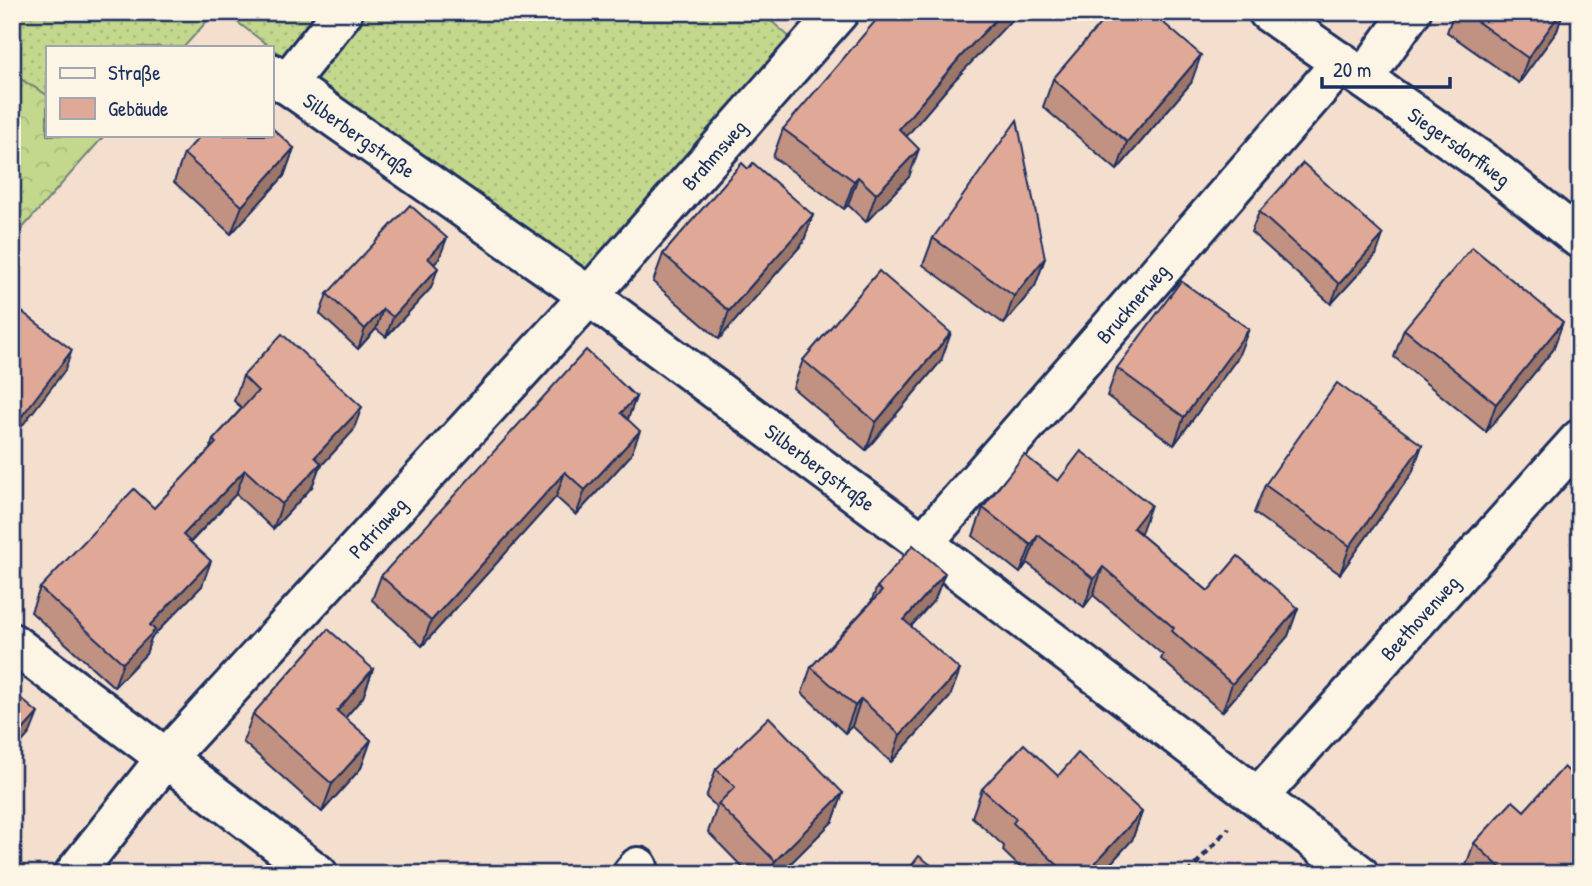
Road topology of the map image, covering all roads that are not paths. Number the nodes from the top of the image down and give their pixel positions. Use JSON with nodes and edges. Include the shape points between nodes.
{"nodes":[{"id":1,"x":344,"y":12,"type":"edge"},
{"id":2,"x":839,"y":12,"type":"edge"},
{"id":3,"x":1268,"y":12,"type":"edge"},
{"id":4,"x":1412,"y":12,"type":"edge"},
{"id":5,"x":1353,"y":70,"type":"junction"},
{"id":6,"x":279,"y":79,"type":"edge"},
{"id":7,"x":1580,"y":239,"type":"edge"},
{"id":8,"x":589,"y":296,"type":"junction"},
{"id":9,"x":1580,"y":439,"type":"edge"},
{"id":10,"x":923,"y":543,"type":"junction"},
{"id":11,"x":12,"y":643,"type":"edge"},
{"id":12,"x":166,"y":758,"type":"junction"},
{"id":13,"x":1259,"y":796,"type":"junction"},
{"id":14,"x":74,"y":874,"type":"edge"},
{"id":15,"x":318,"y":874,"type":"edge"},
{"id":16,"x":1359,"y":874,"type":"edge"}],
"edges":[{"from":1,"to":6,"type":"street"},
{"from":2,"to":8,"type":"street","name":"Brahmsweg"},
{"from":3,"to":5,"type":"street","name":"Siegersdorffweg"},
{"from":4,"to":5,"type":"street","name":"Brucknerweg"},
{"from":5,"to":7,"type":"street","name":"Siegersdorffweg","via":[[1487,165]]},
{"from":5,"to":10,"type":"street","name":"Brucknerweg"},
{"from":6,"to":8,"type":"street","name":"Silberbergstraße"},
{"from":8,"to":10,"type":"street","name":"Silberbergstraße"},
{"from":8,"to":12,"type":"street","name":"Patriaweg"},
{"from":9,"to":13,"type":"street","name":"Beethovenweg"},
{"from":10,"to":13,"type":"street","name":"Silberbergstraße"},
{"from":11,"to":12,"type":"street"},
{"from":12,"to":14,"type":"street","name":"Patriaweg"},
{"from":12,"to":15,"type":"street"},
{"from":13,"to":16,"type":"street","name":"Silberbergstraße"}]}
